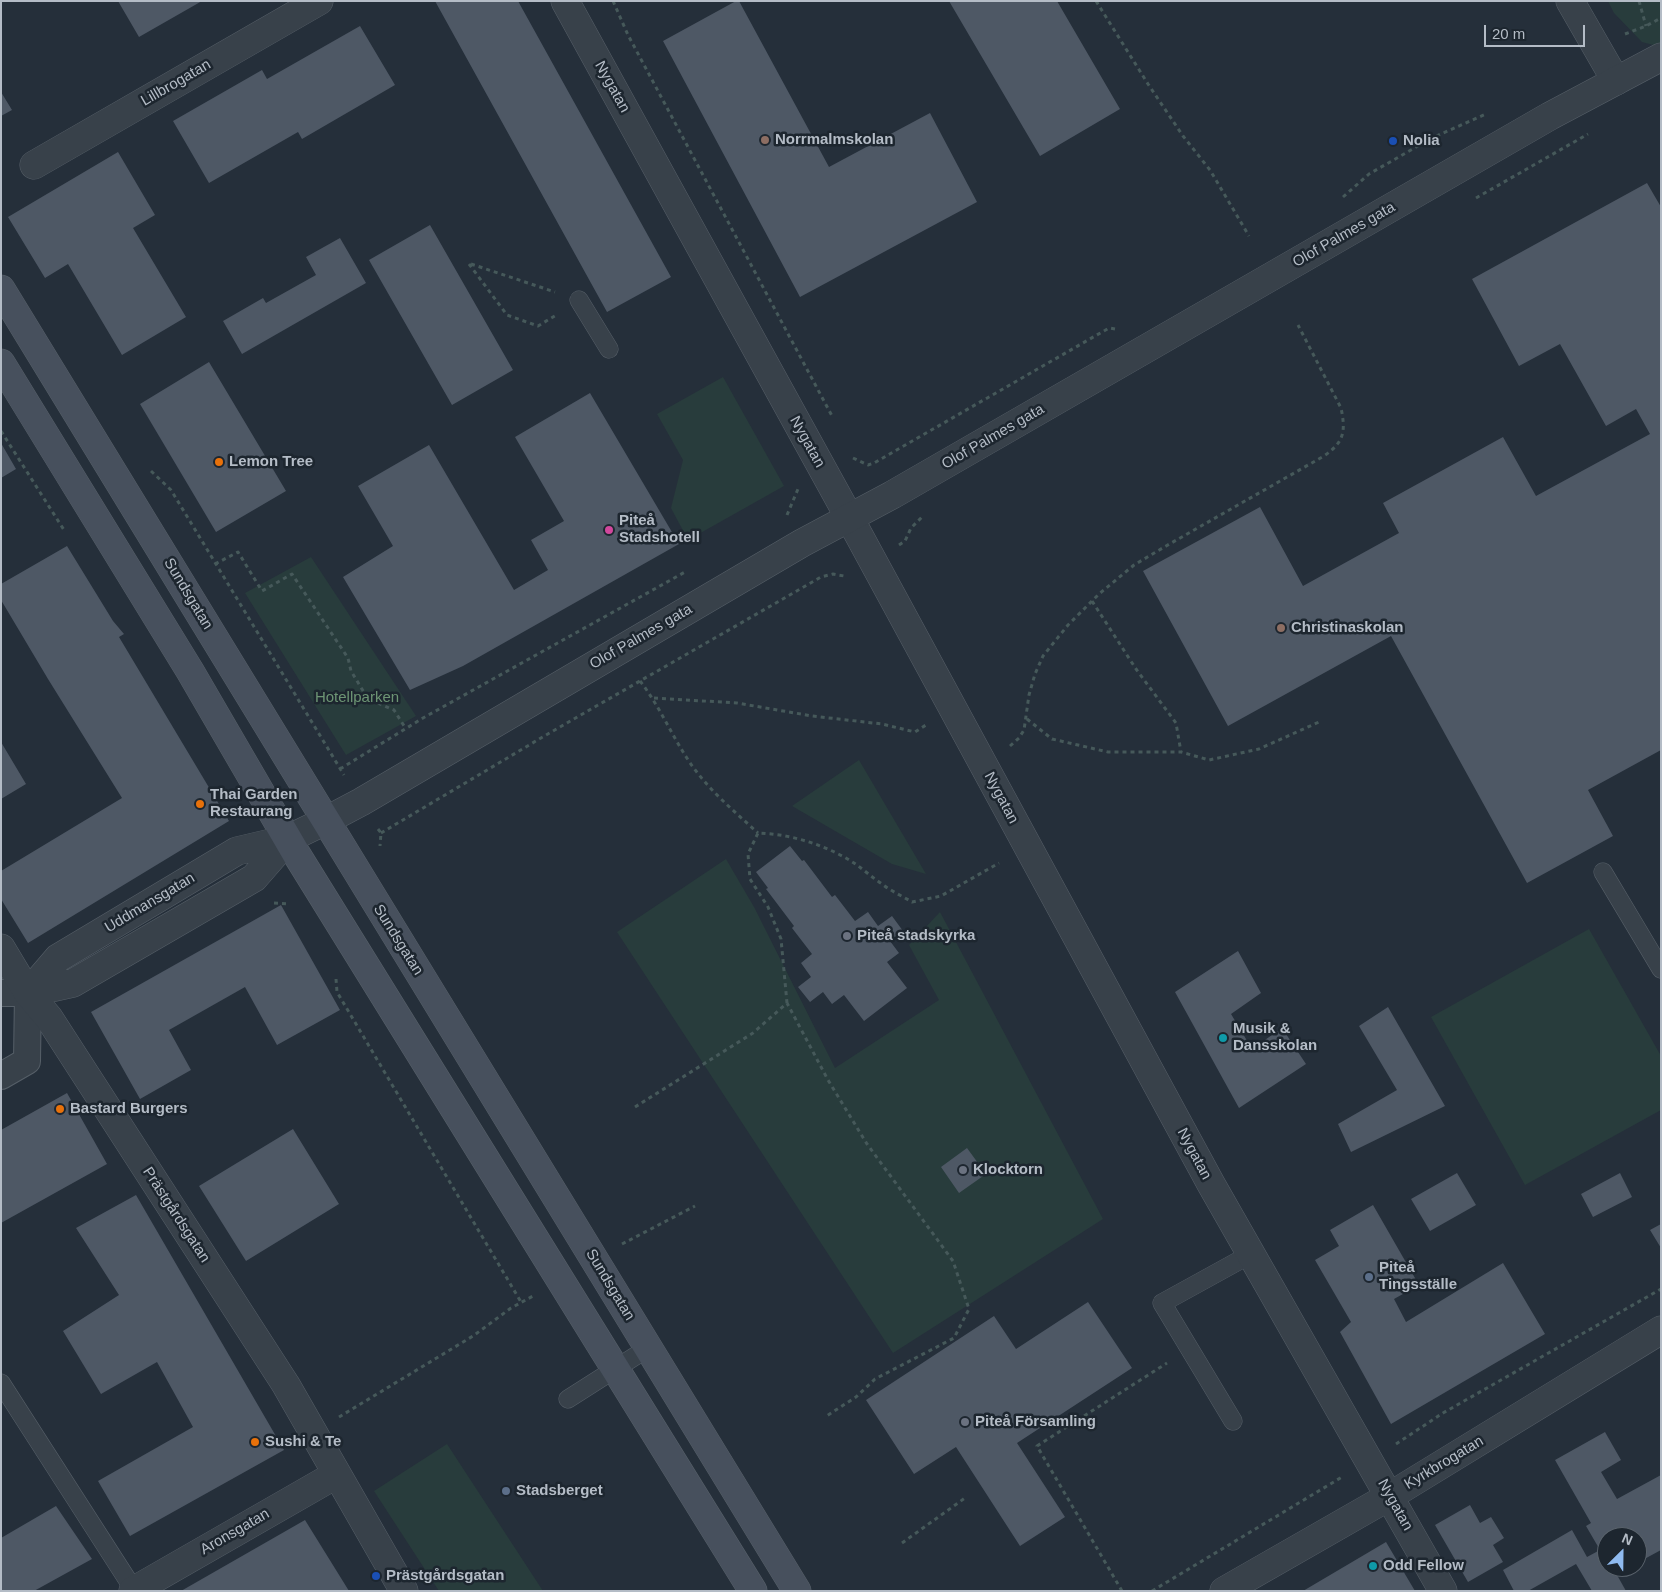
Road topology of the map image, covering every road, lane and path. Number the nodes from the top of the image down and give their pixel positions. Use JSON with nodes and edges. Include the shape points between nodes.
{"nodes":[{"id":1,"x":319,"y":1,"type":"edge"},
{"id":2,"x":565,"y":1,"type":"edge"},
{"id":3,"x":613,"y":1,"type":"edge"},
{"id":4,"x":1096,"y":1,"type":"edge"},
{"id":5,"x":1570,"y":1,"type":"edge"},
{"id":6,"x":1639,"y":1,"type":"edge"},
{"id":7,"x":1661,"y":18,"type":"edge"},
{"id":8,"x":1646,"y":26,"type":"junction"},
{"id":9,"x":1598,"y":50,"type":"junction"},
{"id":10,"x":1661,"y":56,"type":"edge"},
{"id":11,"x":1616,"y":81,"type":"junction"},
{"id":12,"x":1486,"y":114,"type":"dead end"},
{"id":13,"x":34,"y":164,"type":"dead end"},
{"id":14,"x":1340,"y":199,"type":"dead end"},
{"id":15,"x":1249,"y":236,"type":"dead end"},
{"id":16,"x":1,"y":289,"type":"edge"},
{"id":17,"x":579,"y":300,"type":"junction"},
{"id":18,"x":1298,"y":325,"type":"dead end"},
{"id":19,"x":1117,"y":329,"type":"dead end"},
{"id":20,"x":609,"y":350,"type":"dead end"},
{"id":21,"x":1,"y":363,"type":"edge"},
{"id":22,"x":836,"y":422,"type":"dead end"},
{"id":23,"x":1,"y":431,"type":"edge"},
{"id":24,"x":824,"y":472,"type":"junction"},
{"id":25,"x":849,"y":517,"type":"junction"},
{"id":26,"x":69,"y":538,"type":"dead end"},
{"id":27,"x":215,"y":564,"type":"dead end"},
{"id":28,"x":689,"y":570,"type":"dead end"},
{"id":29,"x":821,"y":577,"type":"dead end"},
{"id":30,"x":1092,"y":601,"type":"junction"},
{"id":31,"x":640,"y":681,"type":"junction"},
{"id":32,"x":654,"y":698,"type":"junction"},
{"id":33,"x":1027,"y":719,"type":"junction"},
{"id":34,"x":1319,"y":722,"type":"dead end"},
{"id":35,"x":926,"y":725,"type":"dead end"},
{"id":36,"x":406,"y":729,"type":"junction"},
{"id":37,"x":1009,"y":746,"type":"dead end"},
{"id":38,"x":1181,"y":752,"type":"junction"},
{"id":39,"x":340,"y":769,"type":"dead end"},
{"id":40,"x":326,"y":820,"type":"junction"},
{"id":41,"x":381,"y":833,"type":"dead end"},
{"id":42,"x":758,"y":833,"type":"junction"},
{"id":43,"x":288,"y":839,"type":"junction"},
{"id":44,"x":999,"y":864,"type":"dead end"},
{"id":45,"x":1603,"y":872,"type":"dead end"},
{"id":46,"x":1,"y":948,"type":"edge"},
{"id":47,"x":1661,"y":970,"type":"edge"},
{"id":48,"x":336,"y":975,"type":"dead end"},
{"id":49,"x":1,"y":993,"type":"edge"},
{"id":50,"x":28,"y":993,"type":"junction"},
{"id":51,"x":787,"y":1003,"type":"junction"},
{"id":52,"x":1,"y":1076,"type":"edge"},
{"id":53,"x":635,"y":1107,"type":"dead end"},
{"id":54,"x":695,"y":1206,"type":"dead end"},
{"id":55,"x":618,"y":1247,"type":"dead end"},
{"id":56,"x":1251,"y":1254,"type":"junction"},
{"id":57,"x":1661,"y":1289,"type":"edge"},
{"id":58,"x":538,"y":1293,"type":"dead end"},
{"id":59,"x":521,"y":1302,"type":"junction"},
{"id":60,"x":1660,"y":1334,"type":"edge"},
{"id":61,"x":648,"y":1348,"type":"junction"},
{"id":62,"x":1190,"y":1348,"type":"junction"},
{"id":63,"x":614,"y":1369,"type":"junction"},
{"id":64,"x":1,"y":1383,"type":"edge"},
{"id":65,"x":568,"y":1399,"type":"dead end"},
{"id":66,"x":826,"y":1418,"type":"dead end"},
{"id":67,"x":1233,"y":1421,"type":"dead end"},
{"id":68,"x":314,"y":1434,"type":"junction"},
{"id":69,"x":1370,"y":1460,"type":"junction"},
{"id":70,"x":337,"y":1474,"type":"junction"},
{"id":71,"x":1390,"y":1496,"type":"junction"},
{"id":72,"x":965,"y":1498,"type":"dead end"},
{"id":73,"x":902,"y":1543,"type":"dead end"},
{"id":74,"x":133,"y":1590,"type":"edge"},
{"id":75,"x":404,"y":1591,"type":"edge"},
{"id":76,"x":753,"y":1591,"type":"edge"},
{"id":77,"x":797,"y":1591,"type":"edge"},
{"id":78,"x":1122,"y":1591,"type":"edge"},
{"id":79,"x":1152,"y":1591,"type":"edge"},
{"id":80,"x":1224,"y":1591,"type":"edge"},
{"id":81,"x":1443,"y":1591,"type":"edge"}],
"edges":[{"from":1,"to":13,"type":"street","name":"Lillbrogatan"},
{"from":2,"to":24,"type":"street","name":"Nygatan"},
{"from":3,"to":22,"type":"path"},
{"from":4,"to":15,"type":"path","via":[[1183,136],[1210,170]]},
{"from":5,"to":9,"type":"street"},
{"from":6,"to":8,"type":"path"},
{"from":7,"to":8,"type":"path"},
{"from":8,"to":9,"type":"path"},
{"from":9,"to":11,"type":"street"},
{"from":10,"to":11,"type":"street","name":"Olof Palmes gata"},
{"from":11,"to":25,"type":"street","name":"Olof Palmes gata"},
{"from":12,"to":14,"type":"path","via":[[1432,138],[1369,174]]},
{"from":16,"to":40,"type":"main road","name":"Sundsgatan"},
{"from":17,"to":17,"type":"path","via":[[497,273],[469,264],[507,315],[538,326]]},
{"from":17,"to":20,"type":"lane"},
{"from":18,"to":30,"type":"path","via":[[1342,408],[1341,441],[1324,456],[1134,565]]},
{"from":19,"to":24,"type":"path","via":[[1109,328],[874,463],[868,465],[854,458]]},
{"from":21,"to":43,"type":"main road","via":[[190,671]]},
{"from":23,"to":26,"type":"path"},
{"from":24,"to":25,"type":"street","name":"Nygatan"},
{"from":25,"to":40,"type":"street","name":"Olof Palmes gata"},
{"from":25,"to":56,"type":"street","name":"Nygatan"},
{"from":27,"to":36,"type":"path","via":[[238,552],[262,591],[292,574],[348,658],[351,671],[368,698],[394,710]]},
{"from":28,"to":36,"type":"path"},
{"from":29,"to":31,"type":"path"},
{"from":30,"to":33,"type":"path","via":[[1043,656],[1035,674]]},
{"from":30,"to":38,"type":"path","via":[[1176,723]]},
{"from":31,"to":32,"type":"path"},
{"from":31,"to":41,"type":"path"},
{"from":32,"to":35,"type":"path","via":[[737,703],[882,724],[915,732]]},
{"from":32,"to":42,"type":"path","via":[[693,767],[720,799]]},
{"from":33,"to":37,"type":"path","via":[[1019,738]]},
{"from":33,"to":38,"type":"path","via":[[1052,739],[1108,752]]},
{"from":34,"to":38,"type":"path","via":[[1259,749],[1209,760]]},
{"from":36,"to":39,"type":"path"},
{"from":40,"to":43,"type":"street","name":"Uddmansgatan"},
{"from":40,"to":61,"type":"main road","name":"Sundsgatan"},
{"from":42,"to":44,"type":"path","via":[[793,837],[825,849],[856,864],[882,885],[912,902],[941,896]]},
{"from":42,"to":51,"type":"path","via":[[748,854],[750,879],[768,907],[781,938]]},
{"from":43,"to":50,"type":"street","name":"Uddmansgatan","via":[[254,878],[73,984]]},
{"from":43,"to":63,"type":"main road"},
{"from":45,"to":47,"type":"lane"},
{"from":46,"to":50,"type":"street","name":"Prästgårdsgatan"},
{"from":48,"to":59,"type":"path","via":[[337,992]]},
{"from":49,"to":50,"type":"street","name":"Uddmansgatan"},
{"from":50,"to":52,"type":"street","via":[[27,1061]]},
{"from":50,"to":68,"type":"street","name":"Prästgårdsgatan","via":[[49,1018],[286,1385]]},
{"from":51,"to":53,"type":"path","via":[[753,1033]]},
{"from":51,"to":66,"type":"path","via":[[867,1144],[953,1261],[969,1309],[954,1338],[875,1379]]},
{"from":54,"to":55,"type":"path"},
{"from":56,"to":62,"type":"lane","via":[[1162,1303]]},
{"from":56,"to":69,"type":"street","name":"Nygatan"},
{"from":57,"to":69,"type":"path","via":[[1443,1413]]},
{"from":58,"to":59,"type":"path"},
{"from":59,"to":68,"type":"path","via":[[473,1336]]},
{"from":60,"to":71,"type":"street","name":"Kyrkbrogatan"},
{"from":61,"to":63,"type":"lane"},
{"from":61,"to":77,"type":"main road","name":"Sundsgatan"},
{"from":62,"to":67,"type":"lane"},
{"from":62,"to":78,"type":"path","via":[[1037,1446]]},
{"from":63,"to":65,"type":"lane"},
{"from":63,"to":76,"type":"main road"},
{"from":64,"to":74,"type":"lane"},
{"from":68,"to":70,"type":"street","name":"Prästgårdsgatan"},
{"from":69,"to":71,"type":"street","name":"Nygatan"},
{"from":69,"to":79,"type":"path"},
{"from":70,"to":74,"type":"street","name":"Aronsgatan"},
{"from":70,"to":75,"type":"street","name":"Prästgårdsgatan"},
{"from":71,"to":80,"type":"street","name":"Kyrkbrogatan"},
{"from":71,"to":81,"type":"street","name":"Nygatan"},
{"from":72,"to":73,"type":"path"}]}
